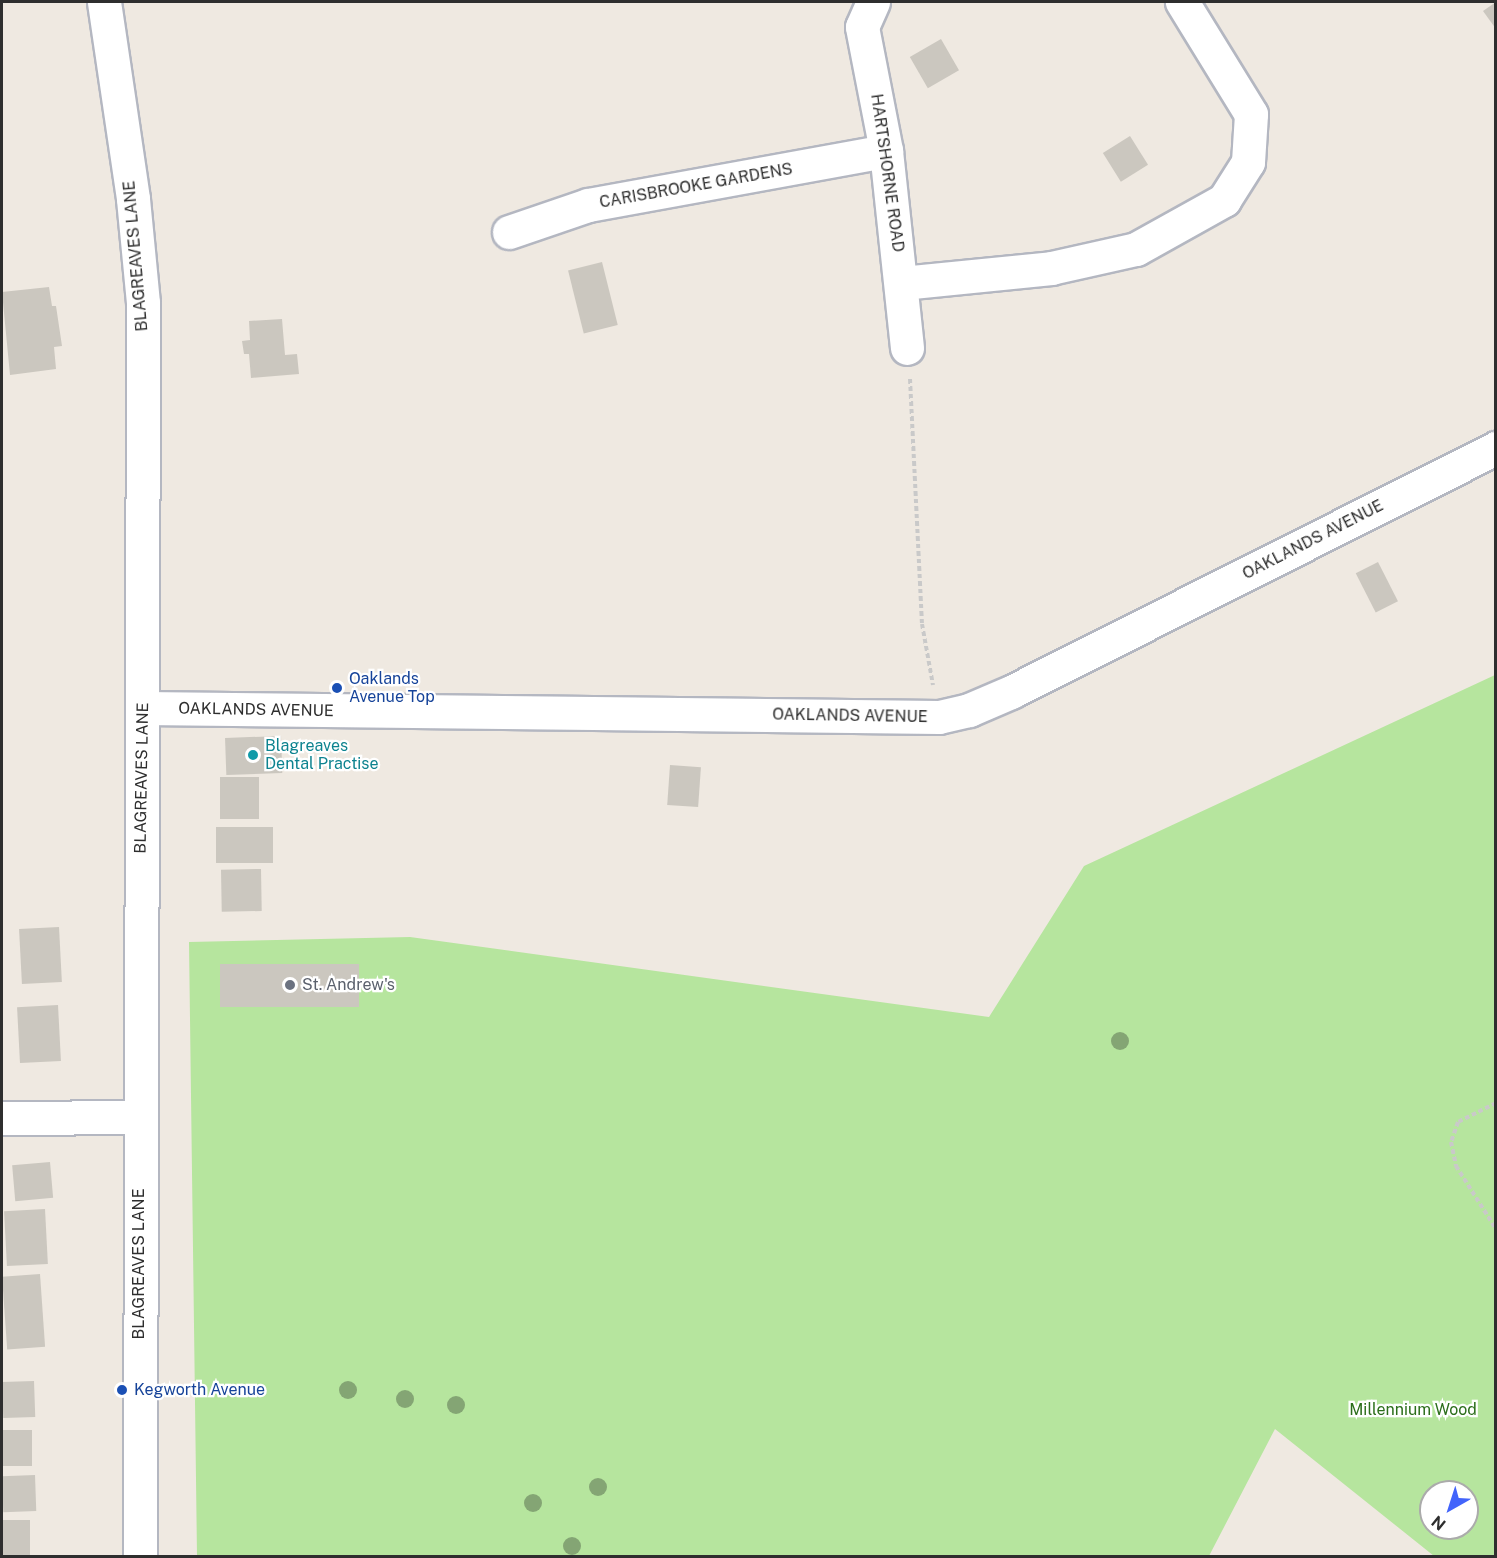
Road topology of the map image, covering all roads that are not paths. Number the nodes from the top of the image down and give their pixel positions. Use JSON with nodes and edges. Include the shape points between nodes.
{"nodes":[{"id":1,"x":104,"y":2,"type":"edge"},
{"id":2,"x":873,"y":2,"type":"edge"},
{"id":3,"x":1182,"y":2,"type":"edge"},
{"id":4,"x":886,"y":151,"type":"junction"},
{"id":5,"x":509,"y":232,"type":"dead end"},
{"id":6,"x":902,"y":283,"type":"junction"},
{"id":7,"x":907,"y":348,"type":"road end"},
{"id":8,"x":1496,"y":448,"type":"edge"},
{"id":9,"x":142,"y":708,"type":"junction"},
{"id":10,"x":139,"y":1117,"type":"junction"},
{"id":11,"x":2,"y":1118,"type":"edge"},
{"id":12,"x":140,"y":1557,"type":"edge"}],
"edges":[{"from":1,"to":9,"type":"street","name":"BLAGREAVES LANE","via":[[133,199],[143,303]]},
{"from":2,"to":4,"type":"street","name":"HARTSHORNE ROAD","via":[[862,27]]},
{"from":3,"to":6,"type":"street","via":[[1251,114],[1248,162],[1224,200],[1136,249],[1051,268]]},
{"from":4,"to":5,"type":"street","name":"CARISBROOKE GARDENS","via":[[588,205]]},
{"from":4,"to":6,"type":"street","name":"HARTSHORNE ROAD"},
{"from":6,"to":7,"type":"street","name":"HARTSHORNE ROAD"},
{"from":8,"to":9,"type":"street","name":"OAKLANDS AVENUE","via":[[1011,692],[969,710],[939,717]]},
{"from":9,"to":10,"type":"street","name":"BLAGREAVES LANE"},
{"from":10,"to":11,"type":"street"},
{"from":10,"to":12,"type":"street","name":"BLAGREAVES LANE"}]}
